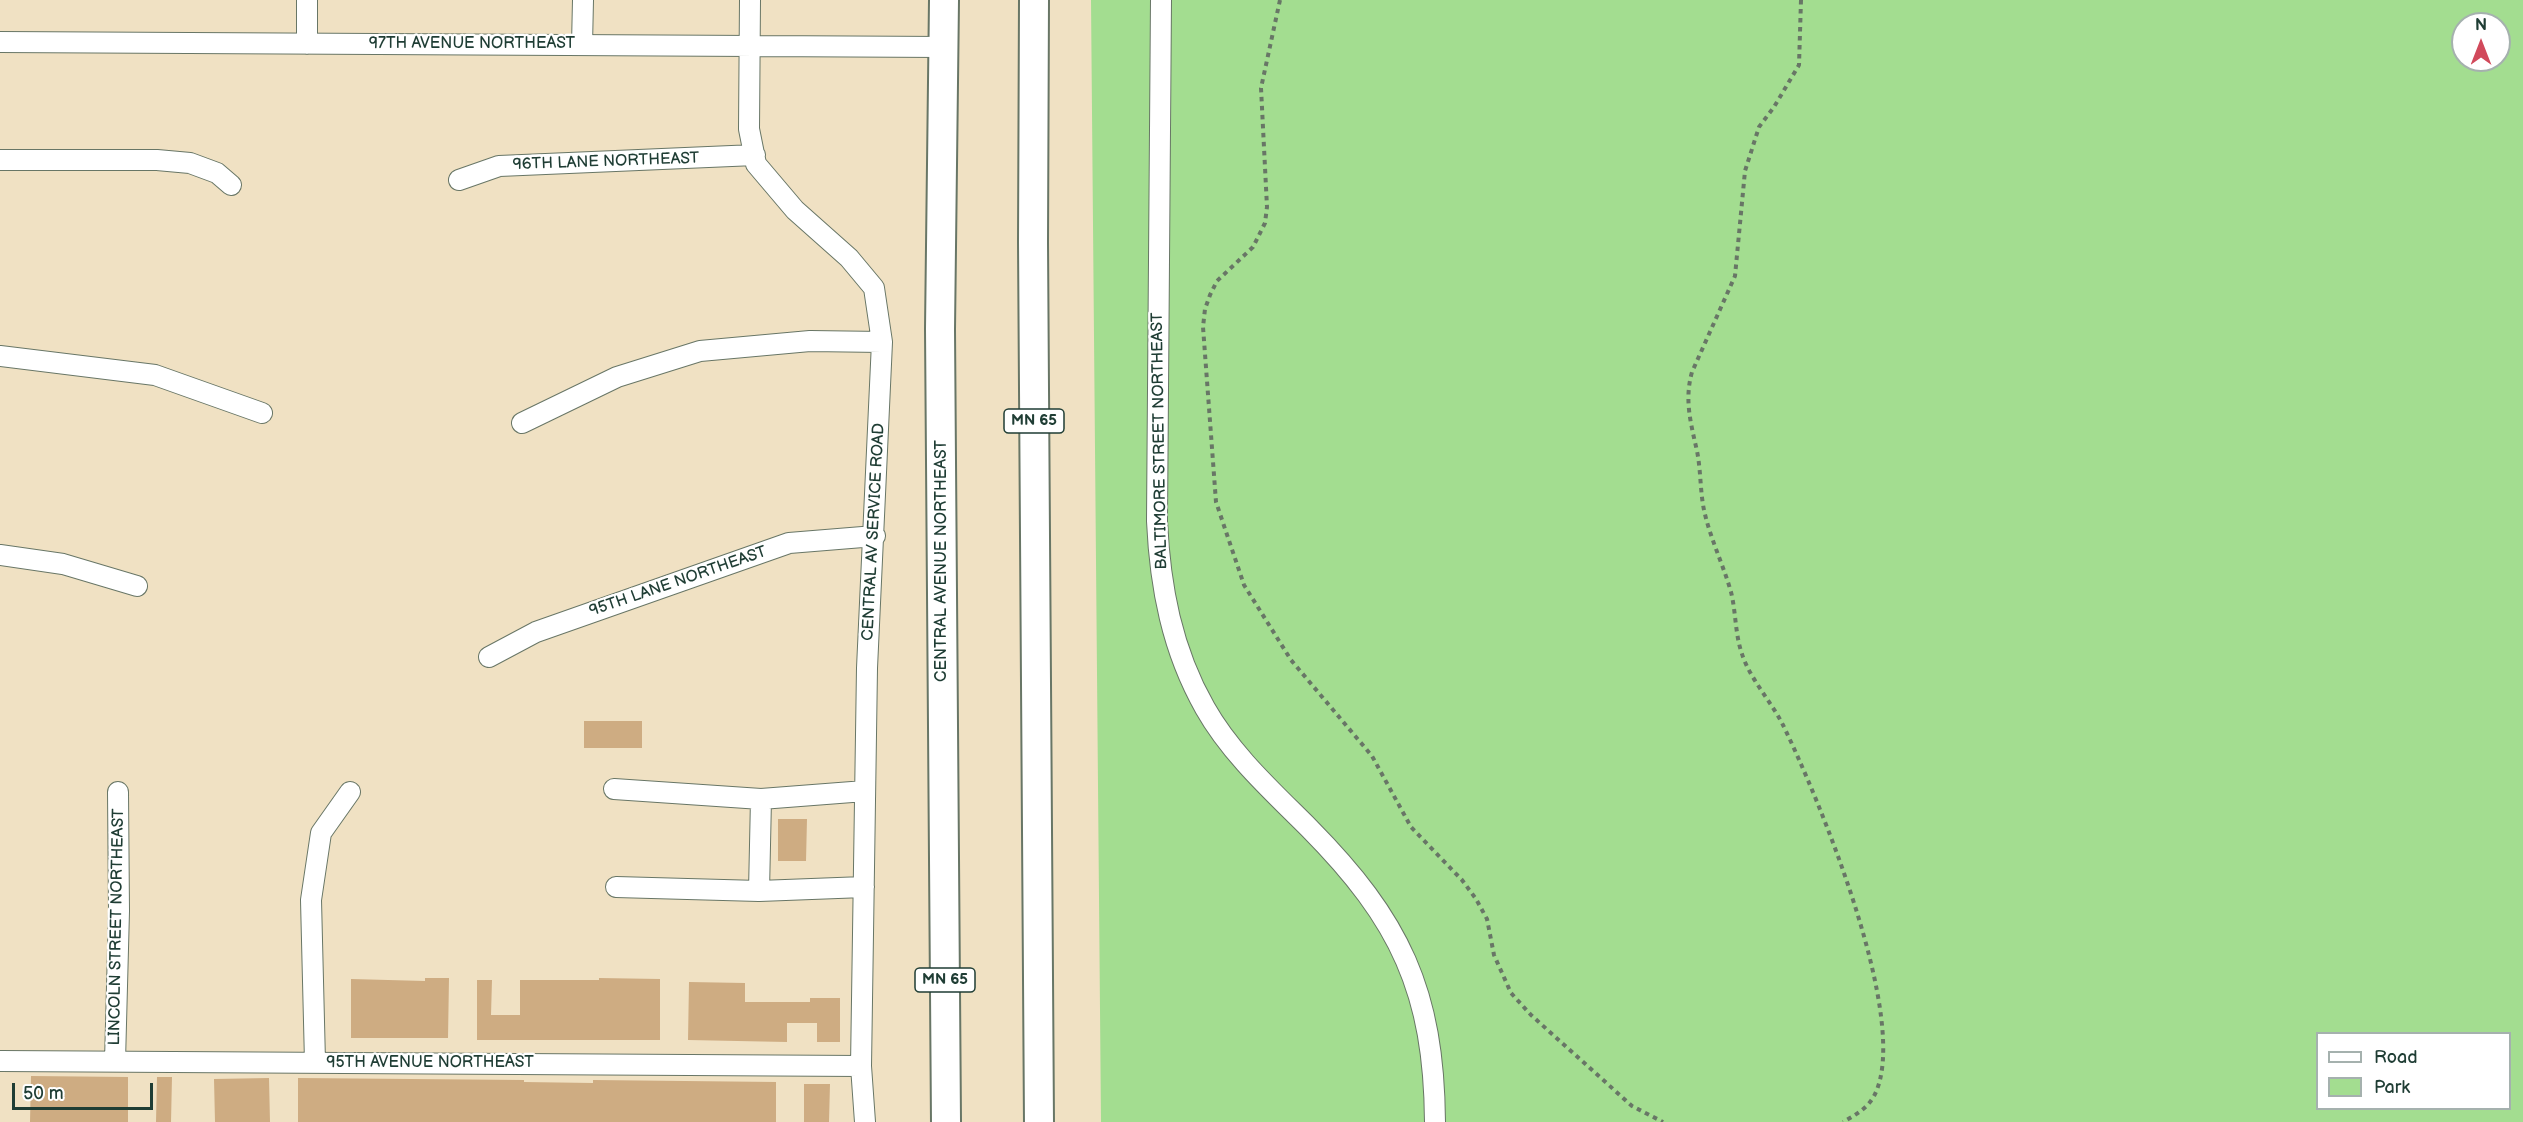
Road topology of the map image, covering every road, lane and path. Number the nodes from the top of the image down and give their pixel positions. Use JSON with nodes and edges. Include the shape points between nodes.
{"nodes":[{"id":1,"x":307,"y":0,"type":"edge"},
{"id":2,"x":583,"y":0,"type":"edge"},
{"id":3,"x":750,"y":0,"type":"edge"},
{"id":4,"x":944,"y":0,"type":"edge"},
{"id":5,"x":1034,"y":0,"type":"edge"},
{"id":6,"x":1161,"y":0,"type":"edge"},
{"id":7,"x":1280,"y":0,"type":"edge"},
{"id":8,"x":1802,"y":0,"type":"edge"},
{"id":9,"x":0,"y":42,"type":"edge"},
{"id":10,"x":307,"y":44,"type":"junction"},
{"id":11,"x":582,"y":45,"type":"junction"},
{"id":12,"x":749,"y":46,"type":"junction"},
{"id":13,"x":944,"y":48,"type":"junction"},
{"id":14,"x":755,"y":155,"type":"junction"},
{"id":15,"x":0,"y":160,"type":"edge"},
{"id":16,"x":459,"y":180,"type":"dead end"},
{"id":17,"x":231,"y":185,"type":"dead end"},
{"id":18,"x":882,"y":342,"type":"junction"},
{"id":19,"x":0,"y":356,"type":"edge"},
{"id":20,"x":262,"y":413,"type":"dead end"},
{"id":21,"x":522,"y":423,"type":"dead end"},
{"id":22,"x":875,"y":536,"type":"junction"},
{"id":23,"x":0,"y":555,"type":"edge"},
{"id":24,"x":137,"y":586,"type":"dead end"},
{"id":25,"x":489,"y":657,"type":"dead end"},
{"id":26,"x":614,"y":789,"type":"dead end"},
{"id":27,"x":118,"y":792,"type":"dead end"},
{"id":28,"x":350,"y":792,"type":"dead end"},
{"id":29,"x":865,"y":792,"type":"junction"},
{"id":30,"x":761,"y":799,"type":"junction"},
{"id":31,"x":616,"y":887,"type":"dead end"},
{"id":32,"x":864,"y":887,"type":"junction"},
{"id":33,"x":759,"y":891,"type":"junction"},
{"id":34,"x":0,"y":1061,"type":"edge"},
{"id":35,"x":115,"y":1061,"type":"junction"},
{"id":36,"x":315,"y":1062,"type":"junction"},
{"id":37,"x":861,"y":1066,"type":"junction"},
{"id":38,"x":865,"y":1122,"type":"edge"},
{"id":39,"x":946,"y":1122,"type":"edge"},
{"id":40,"x":1039,"y":1122,"type":"edge"},
{"id":41,"x":1435,"y":1122,"type":"edge"},
{"id":42,"x":1663,"y":1122,"type":"edge"},
{"id":43,"x":1843,"y":1122,"type":"edge"}],
"edges":[{"from":1,"to":10,"type":"street"},
{"from":2,"to":11,"type":"street"},
{"from":3,"to":12,"type":"street","name":"CENTRAL AV SERVICE ROAD"},
{"from":4,"to":13,"type":"highway","name":"CENTRAL AVENUE NORTHEAST","number":"MN 65"},
{"from":5,"to":40,"type":"highway","number":"MN 65"},
{"from":6,"to":41,"type":"street","name":"BALTIMORE STREET NORTHEAST","via":[[1157,521],[1169,619],[1194,688],[1219,729],[1264,783],[1356,878],[1393,934],[1427,1021]]},
{"from":7,"to":42,"type":"path","via":[[1261,88],[1267,207],[1264,224],[1253,247],[1217,281],[1205,309],[1203,327],[1216,502],[1224,527],[1244,585],[1291,660],[1372,756],[1412,827],[1476,899],[1487,919],[1494,955],[1511,993],[1632,1106]]},
{"from":8,"to":43,"type":"path","via":[[1799,65],[1759,127],[1745,171],[1735,276],[1692,372],[1688,404],[1704,508],[1731,593],[1742,655],[1774,707],[1844,872],[1879,1001],[1882,1075],[1864,1109]]},
{"from":9,"to":10,"type":"street","name":"97TH AVENUE NORTHEAST"},
{"from":10,"to":11,"type":"street","name":"97TH AVENUE NORTHEAST"},
{"from":11,"to":12,"type":"street","name":"97TH AVENUE NORTHEAST"},
{"from":12,"to":13,"type":"street","name":"97TH AVENUE NORTHEAST"},
{"from":12,"to":14,"type":"street","name":"CENTRAL AV SERVICE ROAD","via":[[749,129]]},
{"from":13,"to":39,"type":"highway","name":"CENTRAL AVENUE NORTHEAST","number":"MN 65","via":[[940,340]]},
{"from":14,"to":16,"type":"street","name":"96TH LANE NORTHEAST","via":[[499,166]]},
{"from":14,"to":18,"type":"street","name":"CENTRAL AV SERVICE ROAD","via":[[756,164],[774,187],[849,258],[874,288]]},
{"from":15,"to":17,"type":"street","via":[[190,163],[217,173]]},
{"from":18,"to":21,"type":"street","via":[[810,341],[700,351],[617,377]]},
{"from":18,"to":22,"type":"street","name":"CENTRAL AV SERVICE ROAD"},
{"from":19,"to":20,"type":"street","via":[[155,375]]},
{"from":22,"to":25,"type":"street","name":"95TH LANE NORTHEAST","via":[[789,543],[536,632]]},
{"from":22,"to":29,"type":"street","name":"CENTRAL AV SERVICE ROAD"},
{"from":23,"to":24,"type":"street","via":[[63,564]]},
{"from":26,"to":30,"type":"street"},
{"from":27,"to":35,"type":"street","name":"LINCOLN STREET NORTHEAST"},
{"from":28,"to":36,"type":"street","via":[[321,833],[311,900]]},
{"from":29,"to":30,"type":"street"},
{"from":29,"to":32,"type":"street","name":"CENTRAL AV SERVICE ROAD"},
{"from":30,"to":33,"type":"street"},
{"from":31,"to":33,"type":"street"},
{"from":32,"to":33,"type":"street"},
{"from":32,"to":37,"type":"street","name":"CENTRAL AV SERVICE ROAD"},
{"from":34,"to":35,"type":"street","name":"95TH AVENUE NORTHEAST"},
{"from":35,"to":36,"type":"street","name":"95TH AVENUE NORTHEAST"},
{"from":36,"to":37,"type":"street","name":"95TH AVENUE NORTHEAST"},
{"from":37,"to":38,"type":"street","name":"CENTRAL AV SERVICE ROAD"}]}
